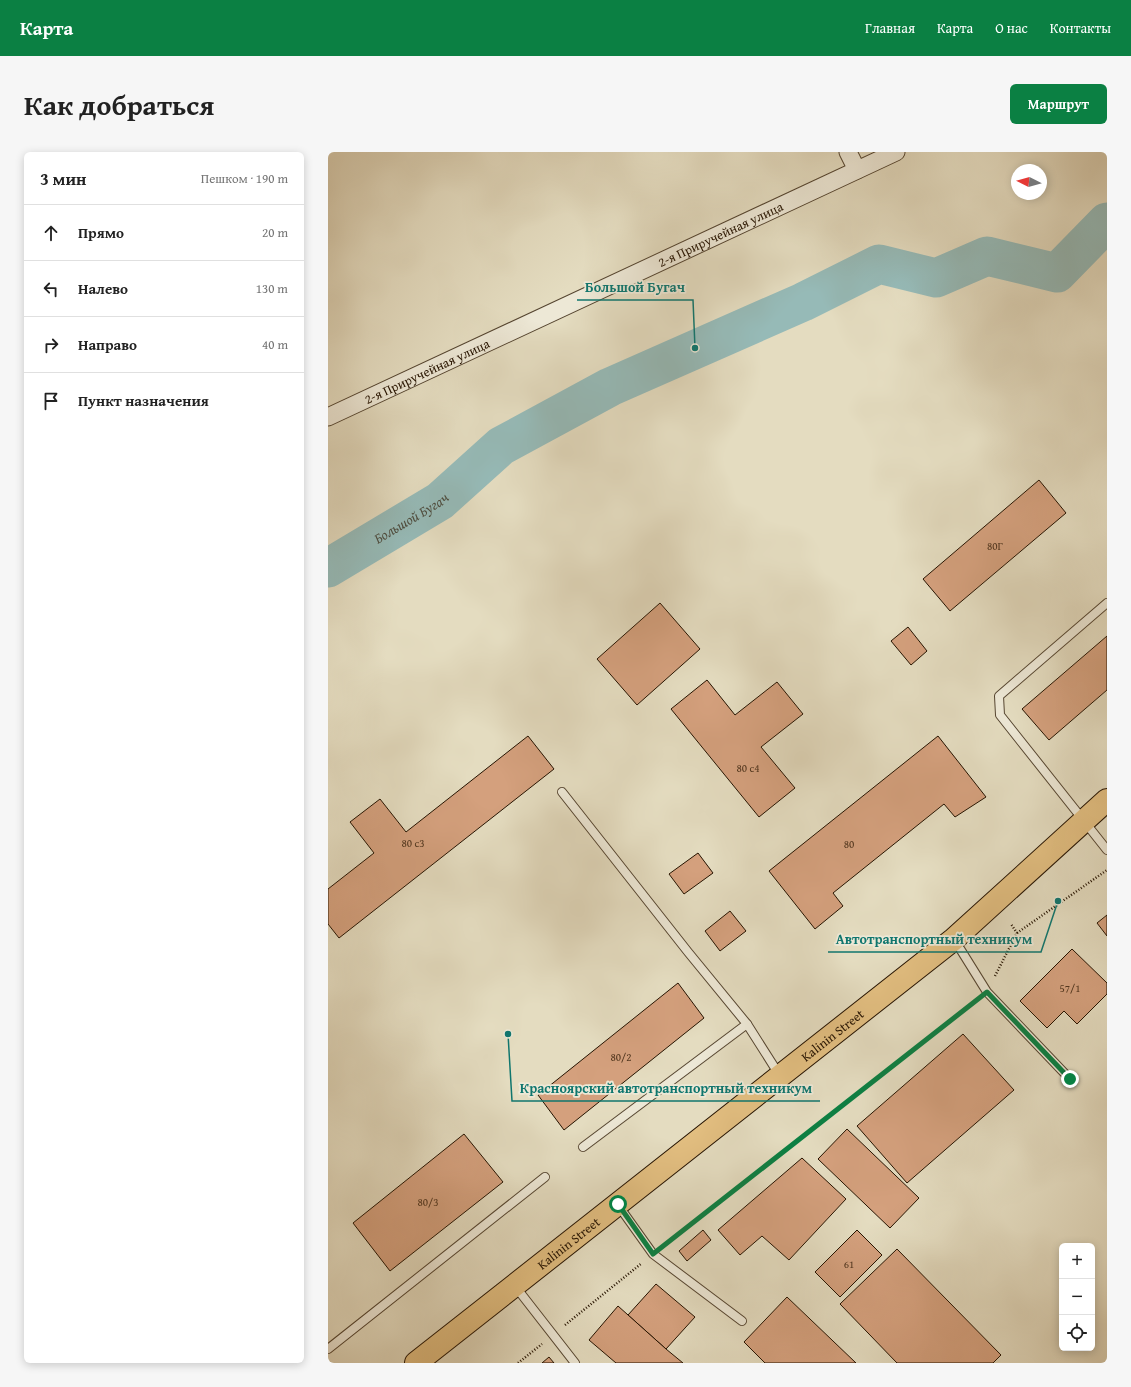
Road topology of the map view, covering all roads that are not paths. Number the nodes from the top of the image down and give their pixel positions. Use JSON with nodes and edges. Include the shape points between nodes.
{"nodes":[{"id":1,"x":848,"y":152,"type":"edge"},
{"id":2,"x":896,"y":152,"type":"edge"},
{"id":3,"x":857,"y":170,"type":"junction"},
{"id":4,"x":328,"y":417,"type":"edge"},
{"id":5,"x":1107,"y":603,"type":"edge"},
{"id":6,"x":562,"y":792,"type":"dead end"},
{"id":7,"x":1107,"y":800,"type":"edge"},
{"id":8,"x":1084,"y":821,"type":"junction"},
{"id":9,"x":1107,"y":850,"type":"edge"},
{"id":10,"x":954,"y":939,"type":"junction"},
{"id":11,"x":747,"y":1024,"type":"junction"},
{"id":12,"x":781,"y":1076,"type":"junction"},
{"id":13,"x":1070,"y":1079,"type":"dead end"},
{"id":14,"x":583,"y":1147,"type":"dead end"},
{"id":15,"x":546,"y":1177,"type":"dead end"},
{"id":16,"x":618,"y":1204,"type":"junction"},
{"id":17,"x":514,"y":1286,"type":"junction"},
{"id":18,"x":742,"y":1321,"type":"dead end"},
{"id":19,"x":328,"y":1349,"type":"edge"},
{"id":20,"x":416,"y":1363,"type":"edge"},
{"id":21,"x":575,"y":1363,"type":"edge"}],
"edges":[{"from":1,"to":3,"type":"street"},
{"from":2,"to":3,"type":"street","name":"2-я Приручейная улица"},
{"from":3,"to":4,"type":"street","name":"2-я Приручейная улица"},
{"from":5,"to":8,"type":"lane","via":[[999,696],[1000,715]]},
{"from":6,"to":11,"type":"lane"},
{"from":7,"to":8,"type":"main road","name":"Kalinin Street"},
{"from":8,"to":9,"type":"lane"},
{"from":8,"to":10,"type":"main road","name":"Kalinin Street"},
{"from":10,"to":12,"type":"main road","name":"Kalinin Street"},
{"from":10,"to":13,"type":"lane","via":[[987,992]]},
{"from":11,"to":12,"type":"lane"},
{"from":11,"to":14,"type":"lane"},
{"from":12,"to":16,"type":"main road","name":"Kalinin Street"},
{"from":15,"to":19,"type":"lane"},
{"from":16,"to":17,"type":"main road","name":"Kalinin Street"},
{"from":16,"to":18,"type":"lane","via":[[653,1254]]},
{"from":17,"to":20,"type":"main road","name":"Kalinin Street"},
{"from":17,"to":21,"type":"lane"}]}
